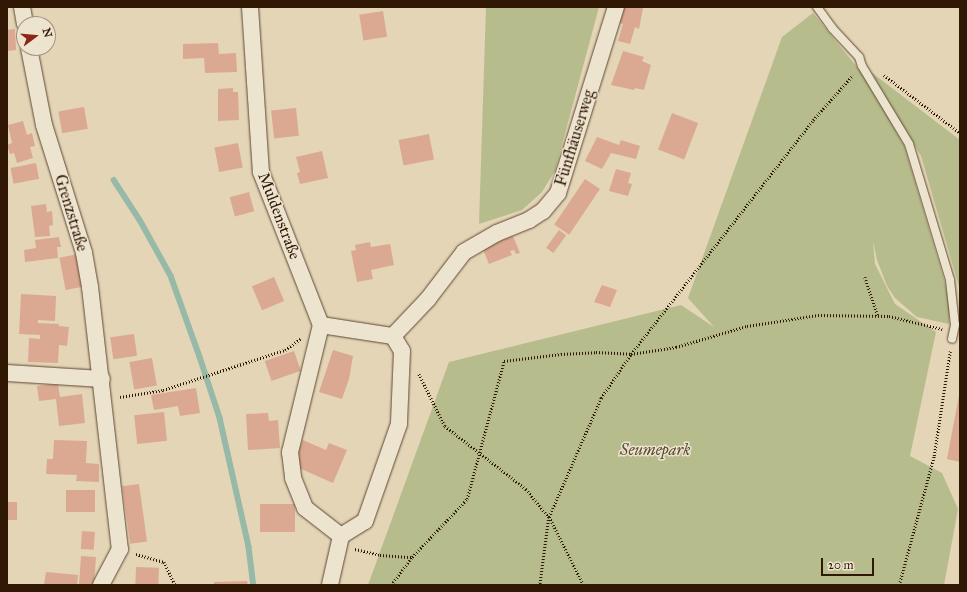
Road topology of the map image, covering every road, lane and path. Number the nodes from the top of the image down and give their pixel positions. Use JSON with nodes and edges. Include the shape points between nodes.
{"nodes":[{"id":1,"x":250,"y":7,"type":"edge"},
{"id":2,"x":616,"y":7,"type":"edge"},
{"id":3,"x":817,"y":7,"type":"edge"},
{"id":4,"x":31,"y":56,"type":"edge"},
{"id":5,"x":859,"y":57,"type":"junction"},
{"id":6,"x":843,"y":85,"type":"dead end"},
{"id":7,"x":960,"y":133,"type":"edge"},
{"id":8,"x":865,"y":277,"type":"dead end"},
{"id":9,"x":878,"y":316,"type":"junction"},
{"id":10,"x":321,"y":325,"type":"junction"},
{"id":11,"x":955,"y":331,"type":"edge"},
{"id":12,"x":393,"y":336,"type":"junction"},
{"id":13,"x":631,"y":354,"type":"junction"},
{"id":14,"x":418,"y":372,"type":"dead end"},
{"id":15,"x":7,"y":373,"type":"edge"},
{"id":16,"x":102,"y":379,"type":"junction"},
{"id":17,"x":104,"y":400,"type":"junction"},
{"id":18,"x":480,"y":454,"type":"junction"},
{"id":19,"x":549,"y":517,"type":"junction"},
{"id":20,"x":341,"y":541,"type":"junction"},
{"id":21,"x":120,"y":549,"type":"junction"},
{"id":22,"x":412,"y":557,"type":"junction"},
{"id":23,"x":101,"y":585,"type":"edge"},
{"id":24,"x":175,"y":585,"type":"edge"},
{"id":25,"x":330,"y":585,"type":"edge"},
{"id":26,"x":391,"y":585,"type":"edge"},
{"id":27,"x":540,"y":585,"type":"edge"},
{"id":28,"x":583,"y":585,"type":"edge"},
{"id":29,"x":899,"y":585,"type":"edge"}],
"edges":[{"from":1,"to":10,"type":"street","name":"Muldenstraße","via":[[261,172]]},
{"from":2,"to":12,"type":"street","name":"Fünfhäuserweg","via":[[558,193],[543,211],[529,220],[496,233],[464,252],[428,299]]},
{"from":3,"to":5,"type":"lane","via":[[832,28]]},
{"from":4,"to":16,"type":"street","name":"Grenzstraße","via":[[44,125],[84,253]]},
{"from":5,"to":7,"type":"path"},
{"from":5,"to":11,"type":"lane","via":[[909,144],[950,280]]},
{"from":6,"to":13,"type":"path"},
{"from":8,"to":9,"type":"path"},
{"from":9,"to":11,"type":"path","via":[[889,316]]},
{"from":9,"to":13,"type":"path","via":[[818,315],[747,326],[676,347]]},
{"from":10,"to":12,"type":"street"},
{"from":10,"to":17,"type":"path","via":[[284,350],[163,390]]},
{"from":10,"to":20,"type":"street","via":[[290,452],[293,478],[305,508]]},
{"from":11,"to":29,"type":"path","via":[[934,456]]},
{"from":12,"to":20,"type":"street","via":[[402,351],[399,424],[366,521]]},
{"from":13,"to":18,"type":"path","via":[[596,352],[504,361]]},
{"from":13,"to":19,"type":"path","via":[[601,398]]},
{"from":14,"to":18,"type":"path","via":[[445,426]]},
{"from":15,"to":16,"type":"street"},
{"from":16,"to":17,"type":"street","name":"Grenzstraße"},
{"from":17,"to":21,"type":"street","name":"Grenzstraße"},
{"from":18,"to":19,"type":"path","via":[[526,489]]},
{"from":18,"to":22,"type":"path","via":[[467,499]]},
{"from":19,"to":27,"type":"path"},
{"from":19,"to":28,"type":"path"},
{"from":20,"to":22,"type":"path","via":[[380,555]]},
{"from":20,"to":25,"type":"street"},
{"from":21,"to":23,"type":"street"},
{"from":21,"to":24,"type":"path","via":[[164,562]]},
{"from":22,"to":26,"type":"path"}]}
